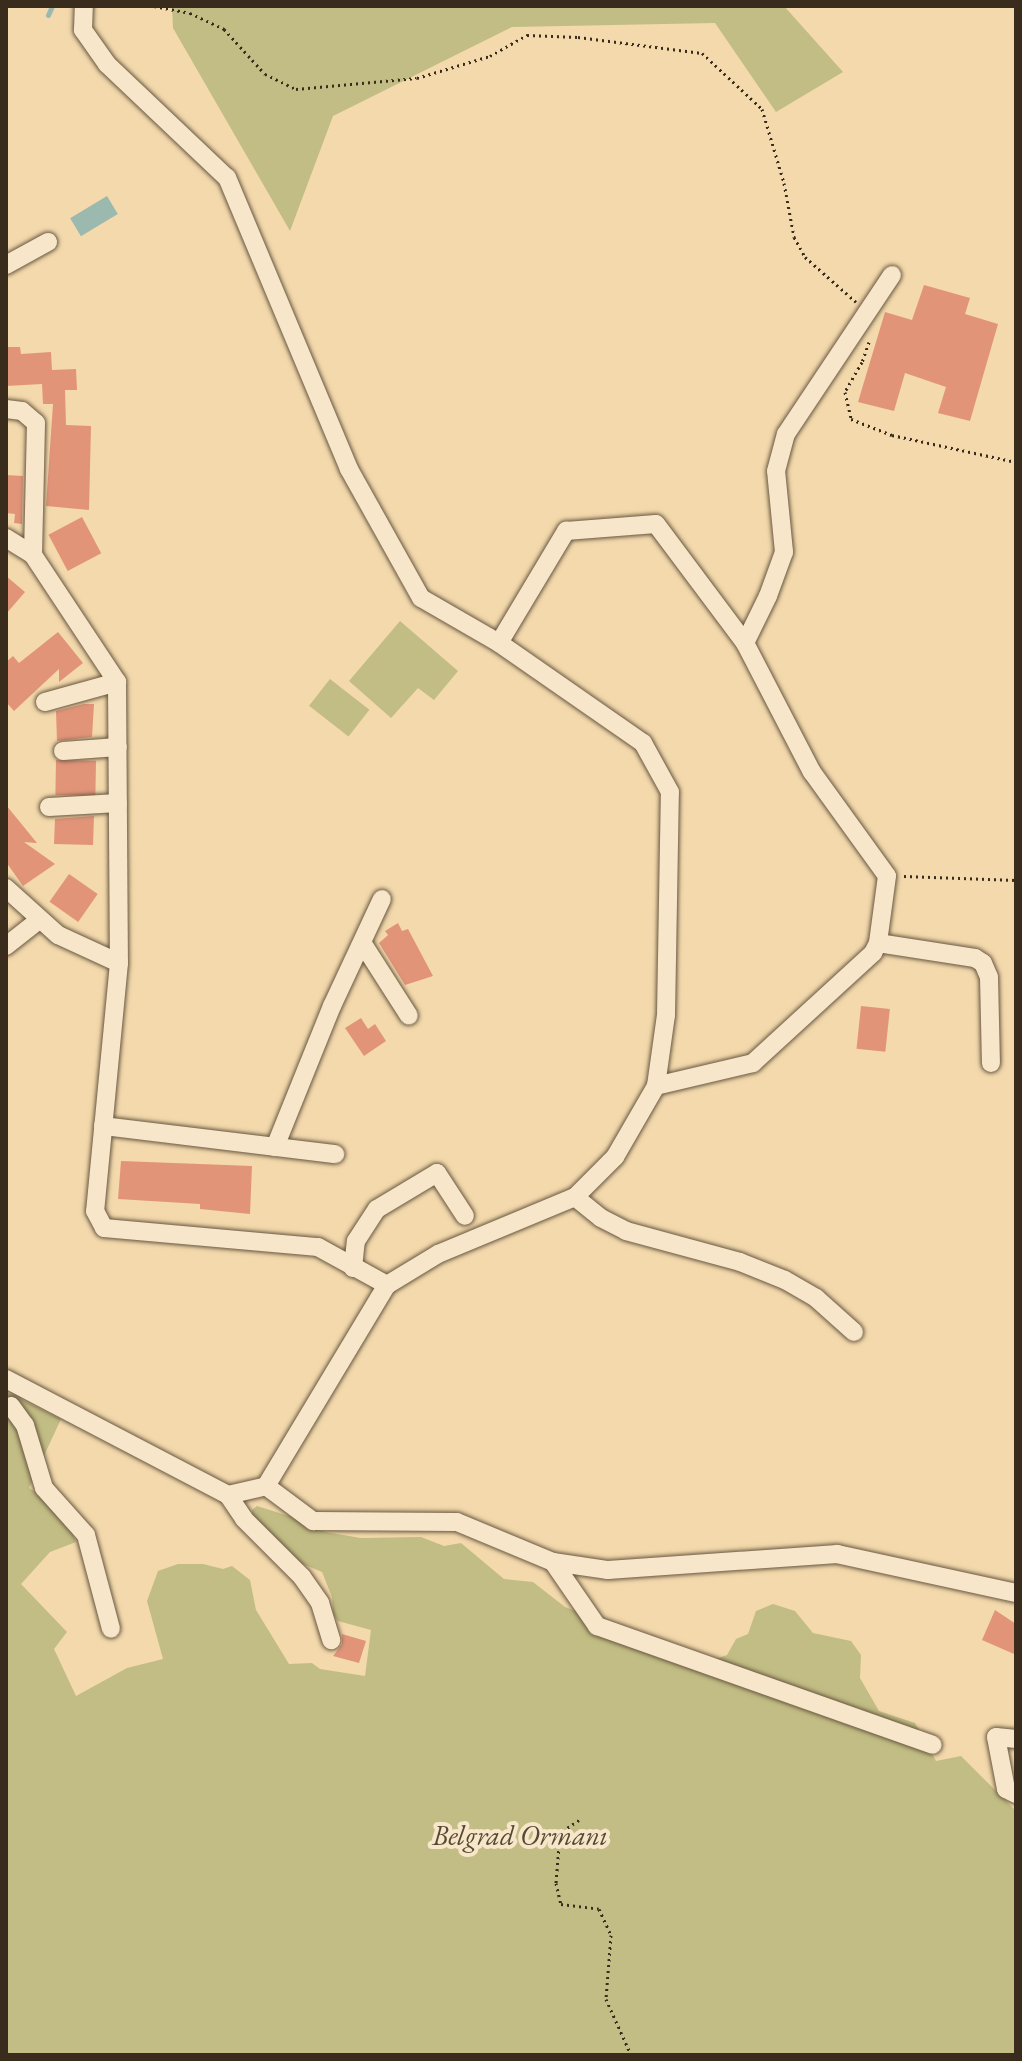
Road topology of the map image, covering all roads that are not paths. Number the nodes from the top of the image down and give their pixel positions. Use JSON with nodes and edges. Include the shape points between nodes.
{"nodes":[{"id":1,"x":84,"y":6,"type":"edge"},
{"id":2,"x":48,"y":242,"type":"dead end"},
{"id":3,"x":6,"y":265,"type":"edge"},
{"id":4,"x":892,"y":275,"type":"dead end"},
{"id":5,"x":6,"y":409,"type":"edge"},
{"id":6,"x":9,"y":543,"type":"edge"},
{"id":7,"x":33,"y":555,"type":"junction"},
{"id":8,"x":499,"y":643,"type":"junction"},
{"id":9,"x":745,"y":643,"type":"junction"},
{"id":10,"x":117,"y":682,"type":"junction"},
{"id":11,"x":45,"y":702,"type":"dead end"},
{"id":12,"x":118,"y":747,"type":"junction"},
{"id":13,"x":63,"y":751,"type":"dead end"},
{"id":14,"x":118,"y":803,"type":"junction"},
{"id":15,"x":49,"y":807,"type":"dead end"},
{"id":16,"x":6,"y":888,"type":"edge"},
{"id":17,"x":382,"y":899,"type":"dead end"},
{"id":18,"x":39,"y":920,"type":"junction"},
{"id":19,"x":878,"y":943,"type":"junction"},
{"id":20,"x":363,"y":944,"type":"junction"},
{"id":21,"x":6,"y":946,"type":"edge"},
{"id":22,"x":119,"y":963,"type":"junction"},
{"id":23,"x":409,"y":1016,"type":"dead end"},
{"id":24,"x":991,"y":1063,"type":"dead end"},
{"id":25,"x":656,"y":1086,"type":"junction"},
{"id":26,"x":103,"y":1126,"type":"junction"},
{"id":27,"x":275,"y":1147,"type":"junction"},
{"id":28,"x":335,"y":1154,"type":"dead end"},
{"id":29,"x":575,"y":1197,"type":"junction"},
{"id":30,"x":465,"y":1216,"type":"dead end"},
{"id":31,"x":353,"y":1268,"type":"junction"},
{"id":32,"x":387,"y":1285,"type":"junction"},
{"id":33,"x":854,"y":1332,"type":"dead end"},
{"id":34,"x":11,"y":1382,"type":"edge"},
{"id":35,"x":8,"y":1414,"type":"edge"},
{"id":36,"x":266,"y":1486,"type":"junction"},
{"id":37,"x":228,"y":1495,"type":"junction"},
{"id":38,"x":553,"y":1562,"type":"junction"},
{"id":39,"x":1016,"y":1593,"type":"edge"},
{"id":40,"x":111,"y":1629,"type":"dead end"},
{"id":41,"x":331,"y":1640,"type":"dead end"},
{"id":42,"x":1016,"y":1739,"type":"edge"},
{"id":43,"x":933,"y":1745,"type":"dead end"},
{"id":44,"x":1016,"y":1794,"type":"edge"}],
"edges":[{"from":1,"to":8,"type":"street","via":[[83,30],[107,64],[227,178],[349,469],[421,598]]},
{"from":2,"to":3,"type":"street"},
{"from":4,"to":9,"type":"street","via":[[786,434],[776,471],[784,552]]},
{"from":5,"to":7,"type":"street","via":[[22,411],[36,423]]},
{"from":6,"to":7,"type":"street"},
{"from":7,"to":10,"type":"street"},
{"from":8,"to":9,"type":"street","via":[[566,531],[656,524]]},
{"from":8,"to":25,"type":"street","via":[[643,743],[670,792],[666,1015]]},
{"from":9,"to":19,"type":"street","via":[[812,772],[887,876]]},
{"from":10,"to":11,"type":"street"},
{"from":10,"to":12,"type":"street"},
{"from":12,"to":13,"type":"street"},
{"from":12,"to":14,"type":"street"},
{"from":14,"to":15,"type":"street"},
{"from":14,"to":22,"type":"street"},
{"from":16,"to":18,"type":"street"},
{"from":17,"to":20,"type":"street"},
{"from":18,"to":21,"type":"street"},
{"from":18,"to":22,"type":"street","via":[[58,935]]},
{"from":19,"to":24,"type":"street","via":[[983,963],[989,977]]},
{"from":19,"to":25,"type":"street","via":[[753,1063]]},
{"from":20,"to":23,"type":"street"},
{"from":20,"to":27,"type":"street"},
{"from":22,"to":26,"type":"street"},
{"from":25,"to":29,"type":"street","via":[[615,1157]]},
{"from":26,"to":27,"type":"street"},
{"from":26,"to":31,"type":"street","via":[[95,1211],[104,1228],[318,1247]]},
{"from":27,"to":28,"type":"street"},
{"from":29,"to":32,"type":"street","via":[[438,1254]]},
{"from":29,"to":33,"type":"street","via":[[626,1231],[785,1280],[816,1298]]},
{"from":30,"to":31,"type":"street","via":[[437,1173],[377,1209],[356,1241]]},
{"from":31,"to":32,"type":"street"},
{"from":32,"to":36,"type":"street"},
{"from":34,"to":35,"type":"street"},
{"from":34,"to":37,"type":"street"},
{"from":35,"to":40,"type":"street","via":[[25,1425],[44,1488],[86,1535]]},
{"from":36,"to":37,"type":"street"},
{"from":36,"to":38,"type":"street","via":[[313,1521],[457,1522]]},
{"from":37,"to":41,"type":"street","via":[[244,1519],[302,1577],[320,1603]]},
{"from":38,"to":39,"type":"street","via":[[608,1570],[837,1554]]},
{"from":38,"to":43,"type":"street","via":[[597,1626]]},
{"from":42,"to":44,"type":"street","via":[[996,1737],[1006,1789]]}]}
